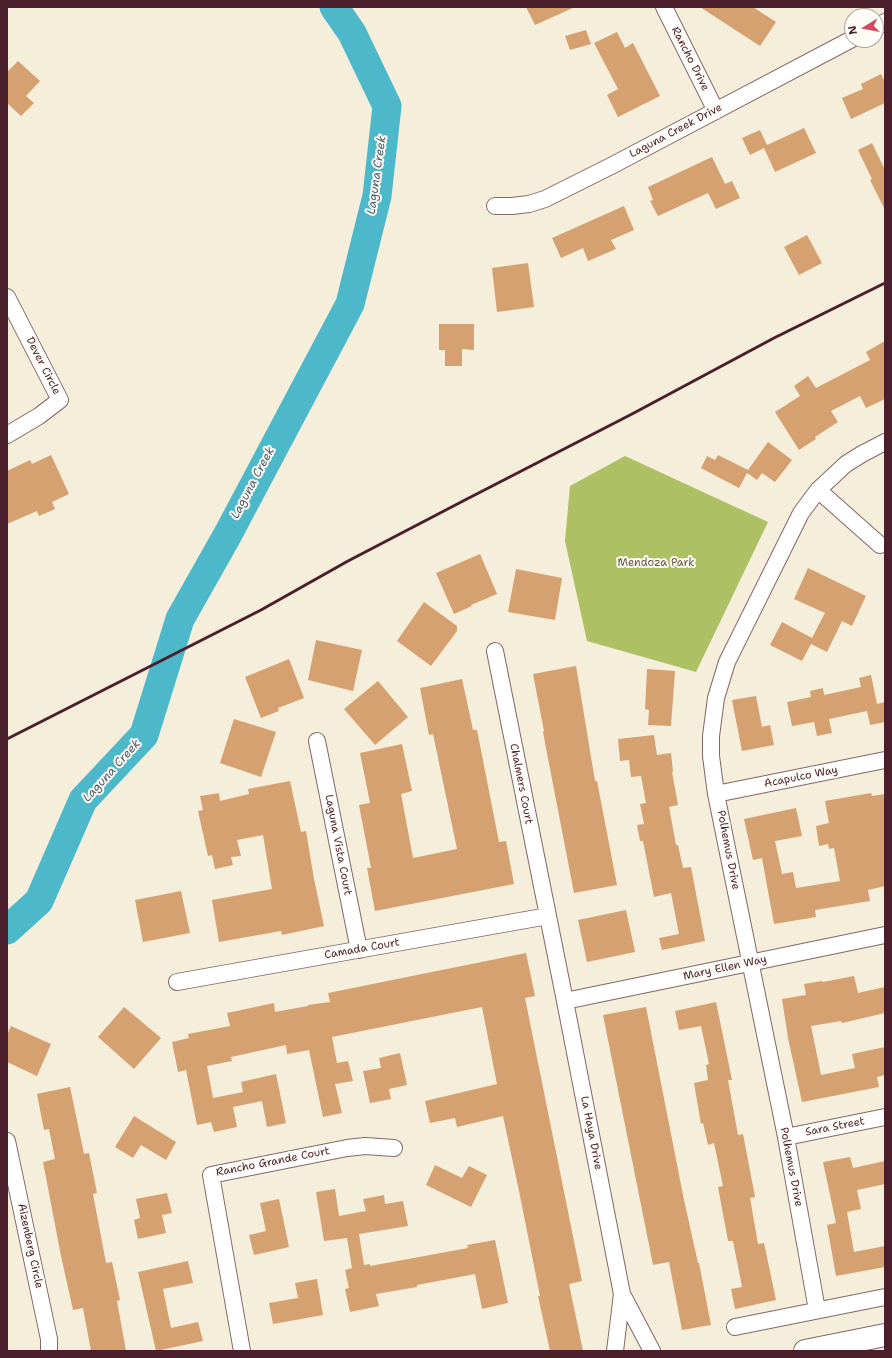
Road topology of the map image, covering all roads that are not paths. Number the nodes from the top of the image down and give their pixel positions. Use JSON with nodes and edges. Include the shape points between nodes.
{"nodes":[{"id":1,"x":664,"y":7,"type":"edge"},
{"id":2,"x":844,"y":43,"type":"edge"},
{"id":3,"x":716,"y":110,"type":"junction"},
{"id":4,"x":496,"y":206,"type":"dead end"},
{"id":5,"x":7,"y":297,"type":"edge"},
{"id":6,"x":7,"y":435,"type":"edge"},
{"id":7,"x":885,"y":442,"type":"edge"},
{"id":8,"x":818,"y":490,"type":"junction"},
{"id":9,"x":880,"y":545,"type":"dead end"},
{"id":10,"x":494,"y":652,"type":"dead end"},
{"id":11,"x":317,"y":741,"type":"dead end"},
{"id":12,"x":885,"y":760,"type":"edge"},
{"id":13,"x":716,"y":794,"type":"junction"},
{"id":14,"x":548,"y":916,"type":"junction"},
{"id":15,"x":885,"y":935,"type":"edge"},
{"id":16,"x":359,"y":950,"type":"junction"},
{"id":17,"x":750,"y":963,"type":"junction"},
{"id":18,"x":177,"y":982,"type":"dead end"},
{"id":19,"x":565,"y":1000,"type":"junction"},
{"id":20,"x":885,"y":1118,"type":"edge"},
{"id":21,"x":786,"y":1137,"type":"junction"},
{"id":22,"x":7,"y":1141,"type":"edge"},
{"id":23,"x":394,"y":1148,"type":"dead end"},
{"id":24,"x":622,"y":1294,"type":"junction"},
{"id":25,"x":885,"y":1297,"type":"edge"},
{"id":26,"x":817,"y":1310,"type":"junction"},
{"id":27,"x":735,"y":1327,"type":"dead end"},
{"id":28,"x":885,"y":1335,"type":"edge"},
{"id":29,"x":49,"y":1351,"type":"edge"},
{"id":30,"x":242,"y":1351,"type":"edge"},
{"id":31,"x":615,"y":1351,"type":"edge"},
{"id":32,"x":652,"y":1351,"type":"edge"},
{"id":33,"x":805,"y":1351,"type":"edge"}],
"edges":[{"from":1,"to":3,"type":"street","name":"Rancho Drive"},
{"from":2,"to":3,"type":"street","name":"Laguna Creek Drive"},
{"from":3,"to":4,"type":"street","name":"Laguna Creek Drive","via":[[545,199],[529,204]]},
{"from":5,"to":6,"type":"street","name":"Dever Circle","via":[[60,400]]},
{"from":7,"to":8,"type":"street","name":"Polhemus Drive","via":[[846,464]]},
{"from":8,"to":9,"type":"street"},
{"from":8,"to":13,"type":"street","name":"Polhemus Drive","via":[[791,530],[727,662],[715,705],[711,736]]},
{"from":10,"to":14,"type":"street","name":"Chalmers Court"},
{"from":11,"to":16,"type":"street","name":"Laguna Vista Court"},
{"from":12,"to":13,"type":"street","name":"Acapulco Way"},
{"from":13,"to":17,"type":"street","name":"Polhemus Drive"},
{"from":14,"to":16,"type":"street","name":"Camada Court"},
{"from":14,"to":19,"type":"street","name":"La Haya Drive"},
{"from":15,"to":17,"type":"street","name":"Mary Ellen Way"},
{"from":16,"to":18,"type":"street","name":"Camada Court"},
{"from":17,"to":19,"type":"street","name":"Mary Ellen Way"},
{"from":17,"to":21,"type":"street","name":"Polhemus Drive"},
{"from":19,"to":24,"type":"street","name":"La Haya Drive"},
{"from":20,"to":21,"type":"street","name":"Sara Street"},
{"from":21,"to":26,"type":"street","name":"Polhemus Drive"},
{"from":22,"to":29,"type":"street","name":"Aizenberg Circle","via":[[49,1339]]},
{"from":23,"to":30,"type":"street","name":"Rancho Grande Court","via":[[347,1148],[210,1175]]},
{"from":24,"to":31,"type":"street","name":"La Haya Drive"},
{"from":24,"to":32,"type":"street"},
{"from":25,"to":26,"type":"street"},
{"from":26,"to":27,"type":"street"},
{"from":28,"to":33,"type":"main road"}]}
